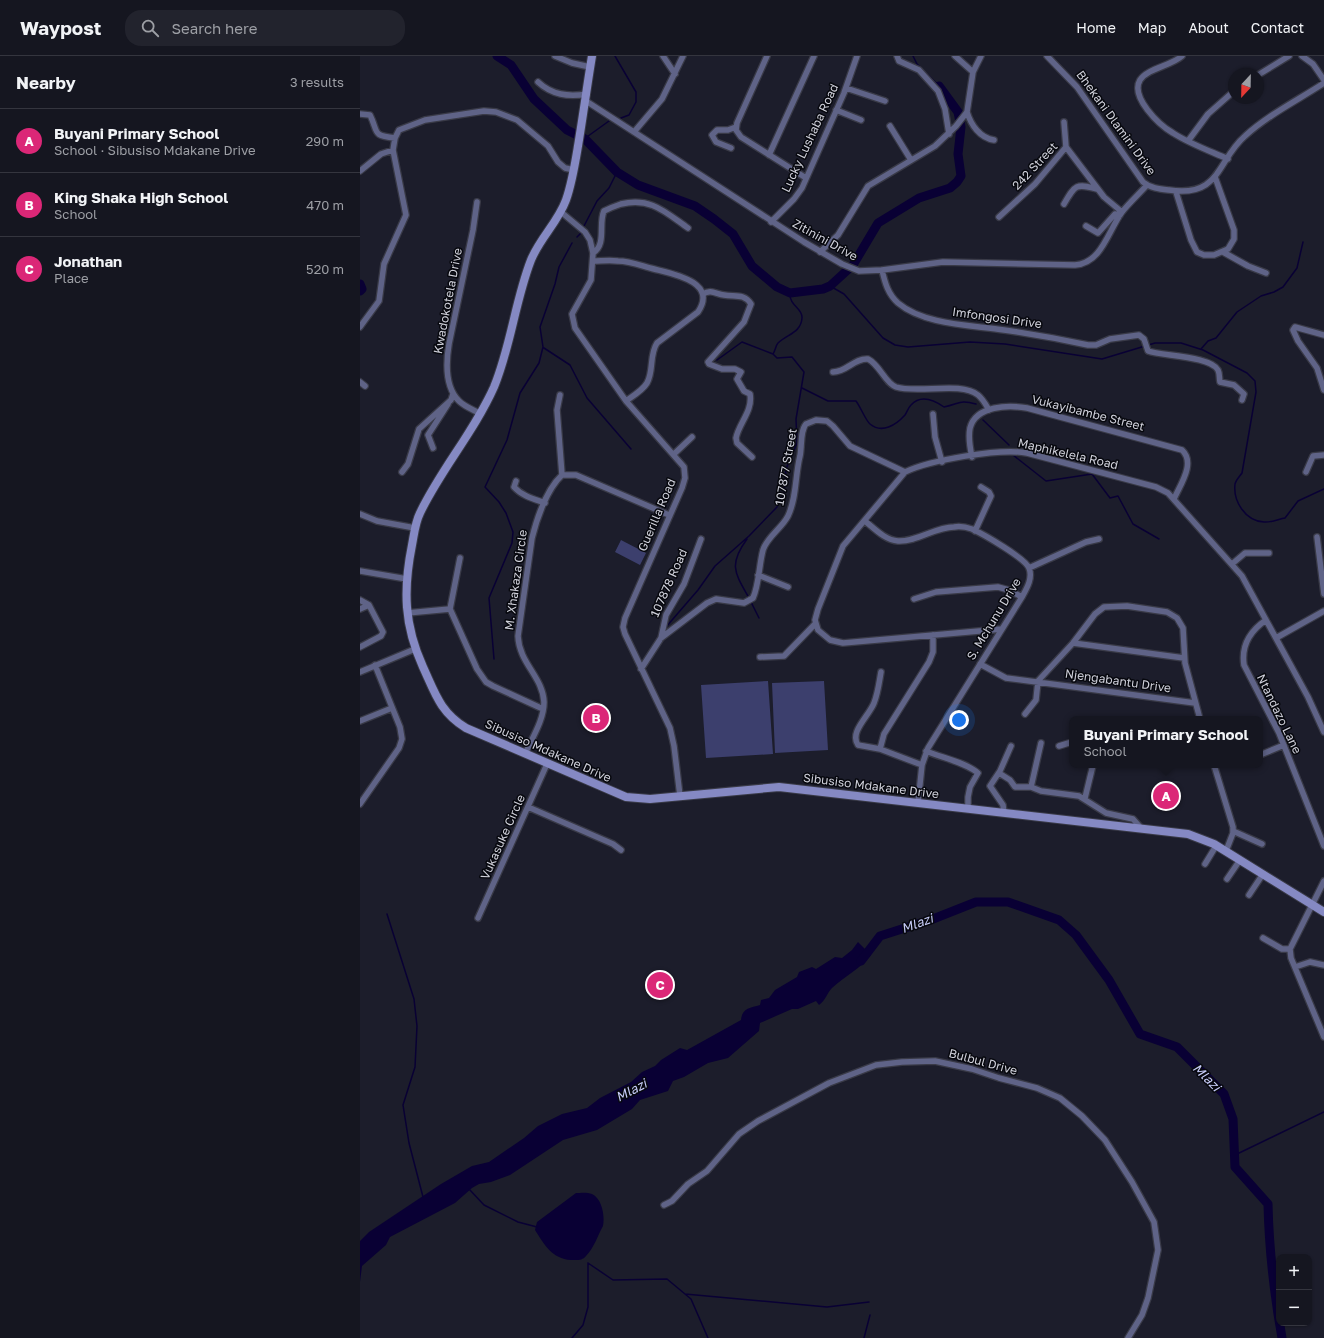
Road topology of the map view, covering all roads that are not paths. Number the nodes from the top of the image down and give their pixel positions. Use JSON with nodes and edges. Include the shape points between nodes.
{"nodes":[{"id":1,"x":555,"y":56,"type":"edge"},
{"id":2,"x":592,"y":56,"type":"edge"},
{"id":3,"x":663,"y":56,"type":"edge"},
{"id":4,"x":683,"y":56,"type":"edge"},
{"id":5,"x":767,"y":56,"type":"edge"},
{"id":6,"x":814,"y":56,"type":"edge"},
{"id":7,"x":857,"y":56,"type":"edge"},
{"id":8,"x":897,"y":56,"type":"edge"},
{"id":9,"x":955,"y":56,"type":"edge"},
{"id":10,"x":981,"y":56,"type":"edge"},
{"id":11,"x":1047,"y":56,"type":"edge"},
{"id":12,"x":1182,"y":56,"type":"edge"},
{"id":13,"x":1289,"y":56,"type":"edge"},
{"id":14,"x":1302,"y":56,"type":"edge"},
{"id":15,"x":590,"y":67,"type":"junction"},
{"id":16,"x":1264,"y":71,"type":"edge"},
{"id":17,"x":973,"y":72,"type":"junction"},
{"id":18,"x":675,"y":74,"type":"junction"},
{"id":19,"x":1324,"y":81,"type":"edge"},
{"id":20,"x":538,"y":82,"type":"dead end"},
{"id":21,"x":846,"y":88,"type":"junction"},
{"id":22,"x":1228,"y":96,"type":"edge"},
{"id":23,"x":586,"y":97,"type":"junction"},
{"id":24,"x":885,"y":102,"type":"dead end"},
{"id":25,"x":836,"y":110,"type":"junction"},
{"id":26,"x":360,"y":114,"type":"edge"},
{"id":27,"x":966,"y":114,"type":"junction"},
{"id":28,"x":861,"y":120,"type":"dead end"},
{"id":29,"x":1064,"y":122,"type":"dead end"},
{"id":30,"x":890,"y":126,"type":"dead end"},
{"id":31,"x":736,"y":127,"type":"junction"},
{"id":32,"x":634,"y":132,"type":"junction"},
{"id":33,"x":949,"y":134,"type":"junction"},
{"id":34,"x":395,"y":138,"type":"junction"},
{"id":35,"x":994,"y":140,"type":"dead end"},
{"id":36,"x":1188,"y":141,"type":"junction"},
{"id":37,"x":1066,"y":147,"type":"junction"},
{"id":38,"x":731,"y":148,"type":"dead end"},
{"id":39,"x":393,"y":150,"type":"junction"},
{"id":40,"x":769,"y":155,"type":"junction"},
{"id":41,"x":1228,"y":159,"type":"junction"},
{"id":42,"x":911,"y":160,"type":"junction"},
{"id":43,"x":574,"y":170,"type":"junction"},
{"id":44,"x":360,"y":171,"type":"edge"},
{"id":45,"x":1215,"y":177,"type":"junction"},
{"id":46,"x":806,"y":178,"type":"junction"},
{"id":47,"x":1147,"y":185,"type":"junction"},
{"id":48,"x":1098,"y":189,"type":"junction"},
{"id":49,"x":1176,"y":192,"type":"junction"},
{"id":50,"x":477,"y":202,"type":"dead end"},
{"id":51,"x":1064,"y":204,"type":"dead end"},
{"id":52,"x":561,"y":212,"type":"junction"},
{"id":53,"x":1121,"y":214,"type":"junction"},
{"id":54,"x":999,"y":217,"type":"dead end"},
{"id":55,"x":771,"y":222,"type":"junction"},
{"id":56,"x":1086,"y":226,"type":"dead end"},
{"id":57,"x":688,"y":228,"type":"dead end"},
{"id":58,"x":820,"y":252,"type":"junction"},
{"id":59,"x":1223,"y":252,"type":"junction"},
{"id":60,"x":593,"y":253,"type":"junction"},
{"id":61,"x":593,"y":261,"type":"junction"},
{"id":62,"x":882,"y":270,"type":"junction"},
{"id":63,"x":1266,"y":273,"type":"dead end"},
{"id":64,"x":703,"y":294,"type":"junction"},
{"id":65,"x":360,"y":327,"type":"edge"},
{"id":66,"x":1324,"y":334,"type":"edge"},
{"id":67,"x":833,"y":372,"type":"dead end"},
{"id":68,"x":1324,"y":390,"type":"edge"},
{"id":69,"x":560,"y":395,"type":"dead end"},
{"id":70,"x":452,"y":397,"type":"junction"},
{"id":71,"x":1242,"y":400,"type":"dead end"},
{"id":72,"x":626,"y":401,"type":"junction"},
{"id":73,"x":989,"y":410,"type":"junction"},
{"id":74,"x":481,"y":414,"type":"junction"},
{"id":75,"x":933,"y":414,"type":"dead end"},
{"id":76,"x":692,"y":437,"type":"dead end"},
{"id":77,"x":433,"y":448,"type":"dead end"},
{"id":78,"x":674,"y":454,"type":"junction"},
{"id":79,"x":1324,"y":455,"type":"edge"},
{"id":80,"x":752,"y":457,"type":"dead end"},
{"id":81,"x":972,"y":457,"type":"junction"},
{"id":82,"x":942,"y":462,"type":"junction"},
{"id":83,"x":402,"y":472,"type":"dead end"},
{"id":84,"x":905,"y":472,"type":"junction"},
{"id":85,"x":1306,"y":472,"type":"dead end"},
{"id":86,"x":562,"y":475,"type":"junction"},
{"id":87,"x":516,"y":481,"type":"dead end"},
{"id":88,"x":982,"y":487,"type":"dead end"},
{"id":89,"x":1174,"y":499,"type":"junction"},
{"id":90,"x":545,"y":503,"type":"junction"},
{"id":91,"x":360,"y":514,"type":"edge"},
{"id":92,"x":669,"y":515,"type":"junction"},
{"id":93,"x":865,"y":521,"type":"junction"},
{"id":94,"x":415,"y":528,"type":"junction"},
{"id":95,"x":975,"y":531,"type":"junction"},
{"id":96,"x":1317,"y":537,"type":"dead end"},
{"id":97,"x":701,"y":539,"type":"dead end"},
{"id":98,"x":1098,"y":539,"type":"dead end"},
{"id":99,"x":1270,"y":553,"type":"dead end"},
{"id":100,"x":460,"y":558,"type":"dead end"},
{"id":101,"x":1232,"y":564,"type":"junction"},
{"id":102,"x":1029,"y":568,"type":"junction"},
{"id":103,"x":360,"y":571,"type":"edge"},
{"id":104,"x":758,"y":575,"type":"junction"},
{"id":105,"x":407,"y":579,"type":"junction"},
{"id":106,"x":788,"y":587,"type":"dead end"},
{"id":107,"x":1324,"y":594,"type":"edge"},
{"id":108,"x":1022,"y":596,"type":"junction"},
{"id":109,"x":914,"y":599,"type":"dead end"},
{"id":110,"x":360,"y":600,"type":"edge"},
{"id":111,"x":369,"y":605,"type":"junction"},
{"id":112,"x":360,"y":609,"type":"edge"},
{"id":113,"x":450,"y":609,"type":"junction"},
{"id":114,"x":1324,"y":611,"type":"edge"},
{"id":115,"x":407,"y":613,"type":"junction"},
{"id":116,"x":1266,"y":620,"type":"junction"},
{"id":117,"x":816,"y":624,"type":"junction"},
{"id":118,"x":1002,"y":629,"type":"junction"},
{"id":119,"x":933,"y":635,"type":"junction"},
{"id":120,"x":661,"y":638,"type":"junction"},
{"id":121,"x":1276,"y":638,"type":"junction"},
{"id":122,"x":1073,"y":643,"type":"junction"},
{"id":123,"x":360,"y":646,"type":"edge"},
{"id":124,"x":415,"y":649,"type":"junction"},
{"id":125,"x":760,"y":657,"type":"dead end"},
{"id":126,"x":1184,"y":658,"type":"junction"},
{"id":127,"x":980,"y":664,"type":"junction"},
{"id":128,"x":375,"y":665,"type":"junction"},
{"id":129,"x":641,"y":669,"type":"junction"},
{"id":130,"x":360,"y":672,"type":"edge"},
{"id":131,"x":881,"y":672,"type":"dead end"},
{"id":132,"x":1038,"y":682,"type":"junction"},
{"id":133,"x":1195,"y":703,"type":"junction"},
{"id":134,"x":392,"y":708,"type":"junction"},
{"id":135,"x":543,"y":709,"type":"junction"},
{"id":136,"x":1025,"y":714,"type":"dead end"},
{"id":137,"x":1199,"y":716,"type":"edge"},
{"id":138,"x":360,"y":721,"type":"edge"},
{"id":139,"x":1324,"y":732,"type":"edge"},
{"id":140,"x":1041,"y":743,"type":"dead end"},
{"id":141,"x":1069,"y":743,"type":"edge"},
{"id":142,"x":1284,"y":745,"type":"junction"},
{"id":143,"x":1011,"y":746,"type":"dead end"},
{"id":144,"x":1059,"y":746,"type":"dead end"},
{"id":145,"x":880,"y":749,"type":"junction"},
{"id":146,"x":926,"y":751,"type":"junction"},
{"id":147,"x":525,"y":754,"type":"junction"},
{"id":148,"x":1263,"y":754,"type":"edge"},
{"id":149,"x":547,"y":764,"type":"junction"},
{"id":150,"x":922,"y":765,"type":"junction"},
{"id":151,"x":1093,"y":768,"type":"edge"},
{"id":152,"x":1215,"y":768,"type":"edge"},
{"id":153,"x":999,"y":773,"type":"junction"},
{"id":154,"x":1031,"y":787,"type":"junction"},
{"id":155,"x":680,"y":796,"type":"junction"},
{"id":156,"x":1085,"y":798,"type":"junction"},
{"id":157,"x":360,"y":804,"type":"edge"},
{"id":158,"x":918,"y":804,"type":"junction"},
{"id":159,"x":528,"y":808,"type":"junction"},
{"id":160,"x":968,"y":809,"type":"junction"},
{"id":161,"x":1004,"y":813,"type":"junction"},
{"id":162,"x":1141,"y":828,"type":"junction"},
{"id":163,"x":1234,"y":831,"type":"junction"},
{"id":164,"x":1262,"y":844,"type":"dead end"},
{"id":165,"x":1216,"y":846,"type":"junction"},
{"id":166,"x":1324,"y":846,"type":"edge"},
{"id":167,"x":621,"y":850,"type":"dead end"},
{"id":168,"x":1226,"y":851,"type":"junction"},
{"id":169,"x":1240,"y":860,"type":"junction"},
{"id":170,"x":1205,"y":864,"type":"dead end"},
{"id":171,"x":1263,"y":874,"type":"junction"},
{"id":172,"x":1227,"y":879,"type":"dead end"},
{"id":173,"x":1324,"y":881,"type":"edge"},
{"id":174,"x":1249,"y":896,"type":"dead end"},
{"id":175,"x":1312,"y":904,"type":"junction"},
{"id":176,"x":1324,"y":912,"type":"edge"},
{"id":177,"x":478,"y":918,"type":"dead end"},
{"id":178,"x":1262,"y":938,"type":"dead end"},
{"id":179,"x":1290,"y":949,"type":"junction"},
{"id":180,"x":1324,"y":965,"type":"edge"},
{"id":181,"x":1295,"y":967,"type":"junction"},
{"id":182,"x":1324,"y":1037,"type":"edge"},
{"id":183,"x":664,"y":1205,"type":"dead end"},
{"id":184,"x":1128,"y":1338,"type":"edge"}],
"edges":[{"from":1,"to":15,"type":"street"},
{"from":2,"to":15,"type":"street","name":"Sibusiso Mdakane Drive"},
{"from":3,"to":18,"type":"street"},
{"from":4,"to":18,"type":"street"},
{"from":5,"to":31,"type":"street"},
{"from":6,"to":40,"type":"street"},
{"from":7,"to":21,"type":"street","name":"Lucky Lushaba Road"},
{"from":8,"to":33,"type":"street","via":[[898,61],[919,70],[938,91],[945,109]]},
{"from":9,"to":17,"type":"street"},
{"from":10,"to":17,"type":"street"},
{"from":11,"to":47,"type":"street","name":"Bhekani Dlamini Drive","via":[[1077,87]]},
{"from":12,"to":36,"type":"street","via":[[1173,63],[1147,73],[1140,80],[1138,90],[1145,107],[1155,118],[1173,133]]},
{"from":13,"to":16,"type":"street"},
{"from":14,"to":19,"type":"street","via":[[1313,64]]},
{"from":15,"to":23,"type":"street","name":"Sibusiso Mdakane Drive"},
{"from":17,"to":27,"type":"street"},
{"from":18,"to":32,"type":"street","via":[[662,99]]},
{"from":19,"to":41,"type":"street","name":"Bhekani Dlamini Drive","via":[[1244,136]]},
{"from":20,"to":23,"type":"street","via":[[556,94]]},
{"from":21,"to":24,"type":"street"},
{"from":21,"to":25,"type":"street","name":"Lucky Lushaba Road"},
{"from":22,"to":36,"type":"street","via":[[1208,114]]},
{"from":23,"to":32,"type":"street","name":"Zitinini Drive"},
{"from":23,"to":43,"type":"street","name":"Sibusiso Mdakane Drive"},
{"from":25,"to":28,"type":"street"},
{"from":25,"to":46,"type":"street","name":"Lucky Lushaba Road"},
{"from":26,"to":34,"type":"street","via":[[370,115],[376,133],[380,136]]},
{"from":27,"to":33,"type":"street"},
{"from":27,"to":35,"type":"street","via":[[978,133]]},
{"from":29,"to":37,"type":"street"},
{"from":30,"to":42,"type":"street"},
{"from":31,"to":38,"type":"street","via":[[717,130],[712,135],[716,142]]},
{"from":31,"to":40,"type":"street","via":[[741,137]]},
{"from":32,"to":55,"type":"street","name":"Zitinini Drive"},
{"from":33,"to":42,"type":"street"},
{"from":34,"to":39,"type":"street"},
{"from":34,"to":43,"type":"street","via":[[399,130],[425,120],[490,111],[517,120],[548,146],[558,162],[565,168]]},
{"from":36,"to":41,"type":"street"},
{"from":37,"to":48,"type":"street","name":"242 Street"},
{"from":37,"to":54,"type":"street","name":"242 Street","via":[[1035,184]]},
{"from":39,"to":44,"type":"street","via":[[381,154]]},
{"from":39,"to":65,"type":"street","via":[[406,215],[384,264],[379,301]]},
{"from":40,"to":46,"type":"street"},
{"from":41,"to":45,"type":"street","name":"Bhekani Dlamini Drive"},
{"from":42,"to":58,"type":"street","via":[[868,186],[838,235]]},
{"from":43,"to":52,"type":"street","name":"Sibusiso Mdakane Drive"},
{"from":45,"to":49,"type":"street","name":"Bhekani Dlamini Drive","via":[[1200,188]]},
{"from":45,"to":59,"type":"street","via":[[1235,234],[1230,247]]},
{"from":46,"to":55,"type":"street","name":"Lucky Lushaba Road","via":[[794,200]]},
{"from":47,"to":49,"type":"street","name":"Bhekani Dlamini Drive"},
{"from":47,"to":53,"type":"street","name":"Zitinini Drive"},
{"from":48,"to":51,"type":"street","via":[[1078,185]]},
{"from":48,"to":53,"type":"street","name":"242 Street"},
{"from":49,"to":59,"type":"street","via":[[1197,252],[1208,256]]},
{"from":50,"to":70,"type":"street","name":"Kwadokotela Drive","via":[[447,354]]},
{"from":52,"to":60,"type":"street","name":"Guerilla Road","via":[[585,232]]},
{"from":52,"to":74,"type":"street","name":"Sibusiso Mdakane Drive","via":[[532,258],[504,359]]},
{"from":53,"to":56,"type":"street","via":[[1115,214],[1098,233]]},
{"from":53,"to":62,"type":"street","name":"Zitinini Drive","via":[[1098,254],[1086,264],[942,262]]},
{"from":55,"to":58,"type":"street","name":"Zitinini Drive"},
{"from":57,"to":60,"type":"street","via":[[650,203],[640,201],[624,204],[604,211],[599,247]]},
{"from":58,"to":62,"type":"street","name":"Zitinini Drive","via":[[859,270]]},
{"from":59,"to":63,"type":"street"},
{"from":60,"to":61,"type":"street","name":"Guerilla Road"},
{"from":61,"to":64,"type":"street","via":[[626,262],[678,276],[694,283]]},
{"from":61,"to":72,"type":"street","name":"Guerilla Road","via":[[591,280],[574,309],[572,319],[575,328]]},
{"from":62,"to":71,"type":"street","name":"Imfongosi Drive","via":[[888,290],[899,304],[922,315],[940,321],[1092,345],[1110,339],[1139,335],[1145,341],[1147,349],[1154,353],[1183,356],[1213,366],[1218,371],[1220,382],[1234,385],[1244,394]]},
{"from":64,"to":72,"type":"street","via":[[698,312],[657,343],[653,350],[648,381]]},
{"from":64,"to":80,"type":"street","via":[[712,292],[737,295],[751,304],[744,322],[708,362],[722,369],[735,369],[741,372],[737,379],[744,391],[750,394],[750,400],[749,409],[736,438],[737,443]]},
{"from":66,"to":68,"type":"street","via":[[1293,328],[1293,332],[1317,368]]},
{"from":67,"to":73,"type":"street","via":[[868,359],[894,386],[906,389],[968,390],[981,397]]},
{"from":69,"to":86,"type":"street","via":[[557,410]]},
{"from":70,"to":74,"type":"street"},
{"from":70,"to":77,"type":"street","via":[[428,435]]},
{"from":70,"to":83,"type":"street","via":[[419,429],[408,464]]},
{"from":72,"to":78,"type":"street","name":"Guerilla Road"},
{"from":73,"to":81,"type":"street","name":"Vukayibambe Street","via":[[977,417],[970,427]]},
{"from":73,"to":89,"type":"street","name":"Vukayibambe Street","via":[[1009,406],[1027,408],[1182,450],[1187,456],[1188,466]]},
{"from":74,"to":94,"type":"street","name":"Sibusiso Mdakane Drive","via":[[426,502]]},
{"from":75,"to":82,"type":"street","via":[[935,437]]},
{"from":76,"to":78,"type":"street"},
{"from":78,"to":92,"type":"street","name":"Guerilla Road","via":[[683,464],[685,474],[682,488]]},
{"from":79,"to":85,"type":"street","via":[[1313,456]]},
{"from":81,"to":82,"type":"street","name":"Maphikelela Road"},
{"from":81,"to":89,"type":"street","name":"Maphikelela Road","via":[[1008,452],[1027,453],[1156,487]]},
{"from":82,"to":84,"type":"street","name":"Maphikelela Road"},
{"from":84,"to":93,"type":"street"},
{"from":84,"to":104,"type":"street","name":"107877 Street","via":[[850,446],[827,421],[808,422],[804,426],[790,511],[765,546]]},
{"from":86,"to":90,"type":"street","name":"M. Xhakaza Circle","via":[[554,484]]},
{"from":86,"to":92,"type":"street","via":[[576,475]]},
{"from":87,"to":90,"type":"street","via":[[514,487],[517,490]]},
{"from":88,"to":95,"type":"street","via":[[991,496]]},
{"from":89,"to":101,"type":"street","name":"Maphikelela Road"},
{"from":90,"to":135,"type":"street","name":"M. Xhakaza Circle","via":[[532,538],[518,636],[523,658],[541,688]]},
{"from":91,"to":94,"type":"street","via":[[377,521]]},
{"from":92,"to":129,"type":"street","name":"Guerilla Road","via":[[623,623]]},
{"from":93,"to":95,"type":"street","name":"S. Mchunu Drive","via":[[885,537],[896,541],[952,527]]},
{"from":93,"to":117,"type":"street","via":[[843,546],[818,609]]},
{"from":94,"to":105,"type":"street","name":"Sibusiso Mdakane Drive"},
{"from":95,"to":102,"type":"street","name":"S. Mchunu Drive","via":[[1022,560]]},
{"from":96,"to":107,"type":"street"},
{"from":97,"to":120,"type":"street","name":"107878 Road","via":[[684,584],[666,615]]},
{"from":98,"to":102,"type":"street"},
{"from":99,"to":101,"type":"street","via":[[1245,553]]},
{"from":100,"to":113,"type":"street"},
{"from":101,"to":116,"type":"street","name":"Maphikelela Road","via":[[1246,581]]},
{"from":102,"to":108,"type":"street","name":"S. Mchunu Drive","via":[[1030,580]]},
{"from":103,"to":105,"type":"street"},
{"from":104,"to":106,"type":"street"},
{"from":104,"to":120,"type":"street","name":"107877 Street","via":[[753,598],[748,602],[712,601]]},
{"from":105,"to":115,"type":"street","name":"Sibusiso Mdakane Drive"},
{"from":108,"to":109,"type":"street","via":[[998,587],[936,592]]},
{"from":108,"to":118,"type":"street","name":"S. Mchunu Drive"},
{"from":110,"to":111,"type":"street"},
{"from":111,"to":112,"type":"street"},
{"from":111,"to":123,"type":"street","via":[[383,632],[381,636]]},
{"from":113,"to":115,"type":"street"},
{"from":113,"to":135,"type":"street","via":[[486,682]]},
{"from":114,"to":121,"type":"street"},
{"from":115,"to":124,"type":"street","name":"Sibusiso Mdakane Drive"},
{"from":116,"to":121,"type":"street","name":"Maphikelela Road"},
{"from":116,"to":142,"type":"street","name":"Ntandazo Lane","via":[[1247,638],[1243,660],[1248,677]]},
{"from":117,"to":119,"type":"street","via":[[826,638],[843,643]]},
{"from":117,"to":125,"type":"street","via":[[784,656]]},
{"from":118,"to":119,"type":"street"},
{"from":118,"to":127,"type":"street","name":"S. Mchunu Drive"},
{"from":119,"to":145,"type":"street","via":[[930,662],[884,734]]},
{"from":120,"to":129,"type":"street","name":"107877 Street"},
{"from":121,"to":139,"type":"street","name":"Maphikelela Road"},
{"from":122,"to":126,"type":"street"},
{"from":122,"to":126,"type":"street","via":[[1095,614],[1104,607],[1134,607],[1167,612],[1178,618],[1184,633]]},
{"from":122,"to":132,"type":"street"},
{"from":124,"to":128,"type":"street"},
{"from":124,"to":147,"type":"street","name":"Sibusiso Mdakane Drive","via":[[444,710],[466,728]]},
{"from":126,"to":133,"type":"street"},
{"from":127,"to":132,"type":"street","name":"Njengabantu Drive","via":[[1002,677]]},
{"from":127,"to":146,"type":"street","name":"S. Mchunu Drive"},
{"from":128,"to":130,"type":"street"},
{"from":128,"to":134,"type":"street"},
{"from":129,"to":155,"type":"street","name":"Guerilla Road","via":[[672,735]]},
{"from":131,"to":145,"type":"street","via":[[874,704],[855,736],[858,745]]},
{"from":132,"to":133,"type":"street","name":"Njengabantu Drive"},
{"from":132,"to":136,"type":"street","via":[[1036,700]]},
{"from":133,"to":137,"type":"street"},
{"from":134,"to":138,"type":"street"},
{"from":134,"to":157,"type":"street","via":[[400,727],[401,742]]},
{"from":135,"to":147,"type":"street","name":"M. Xhakaza Circle","via":[[540,722]]},
{"from":140,"to":154,"type":"street"},
{"from":141,"to":144,"type":"street"},
{"from":142,"to":148,"type":"street"},
{"from":142,"to":166,"type":"street","name":"Ntandazo Lane"},
{"from":143,"to":153,"type":"street"},
{"from":145,"to":150,"type":"street"},
{"from":146,"to":150,"type":"street","name":"S. Mchunu Drive"},
{"from":146,"to":160,"type":"street","via":[[961,763],[978,773],[970,787]]},
{"from":147,"to":149,"type":"street","name":"Sibusiso Mdakane Drive"},
{"from":149,"to":155,"type":"street","name":"Sibusiso Mdakane Drive","via":[[626,797],[650,799]]},
{"from":149,"to":159,"type":"street","name":"Vukasuke Circle"},
{"from":150,"to":158,"type":"street","name":"S. Mchunu Drive"},
{"from":151,"to":156,"type":"street"},
{"from":152,"to":163,"type":"street"},
{"from":153,"to":154,"type":"street","via":[[1015,787]]},
{"from":153,"to":161,"type":"street","via":[[990,786]]},
{"from":154,"to":156,"type":"street"},
{"from":155,"to":158,"type":"street","name":"Sibusiso Mdakane Drive","via":[[770,787]]},
{"from":156,"to":162,"type":"street","via":[[1106,813],[1133,820]]},
{"from":158,"to":160,"type":"street","name":"Sibusiso Mdakane Drive"},
{"from":159,"to":167,"type":"street","via":[[613,844]]},
{"from":159,"to":177,"type":"street","name":"Vukasuke Circle"},
{"from":160,"to":161,"type":"street","name":"Sibusiso Mdakane Drive"},
{"from":161,"to":162,"type":"street","name":"Sibusiso Mdakane Drive"},
{"from":162,"to":165,"type":"street","name":"Sibusiso Mdakane Drive","via":[[1193,835]]},
{"from":163,"to":164,"type":"street"},
{"from":163,"to":168,"type":"street"},
{"from":165,"to":168,"type":"street","name":"Sibusiso Mdakane Drive"},
{"from":165,"to":170,"type":"street"},
{"from":168,"to":169,"type":"street","name":"Sibusiso Mdakane Drive"},
{"from":169,"to":171,"type":"street","name":"Sibusiso Mdakane Drive"},
{"from":169,"to":172,"type":"street"},
{"from":171,"to":174,"type":"street"},
{"from":171,"to":175,"type":"street","name":"Sibusiso Mdakane Drive"},
{"from":173,"to":175,"type":"street"},
{"from":175,"to":176,"type":"street","name":"Sibusiso Mdakane Drive"},
{"from":175,"to":179,"type":"street"},
{"from":178,"to":179,"type":"street","via":[[1282,949]]},
{"from":179,"to":181,"type":"street"},
{"from":180,"to":181,"type":"street","via":[[1310,962]]},
{"from":181,"to":182,"type":"street"},
{"from":183,"to":184,"type":"street","name":"Bulbul Drive","via":[[707,1171],[739,1134],[829,1083],[876,1065],[902,1062],[939,1062],[972,1069],[1037,1088],[1060,1098],[1105,1140],[1132,1182],[1154,1222],[1158,1250],[1148,1298],[1142,1315]]}]}
